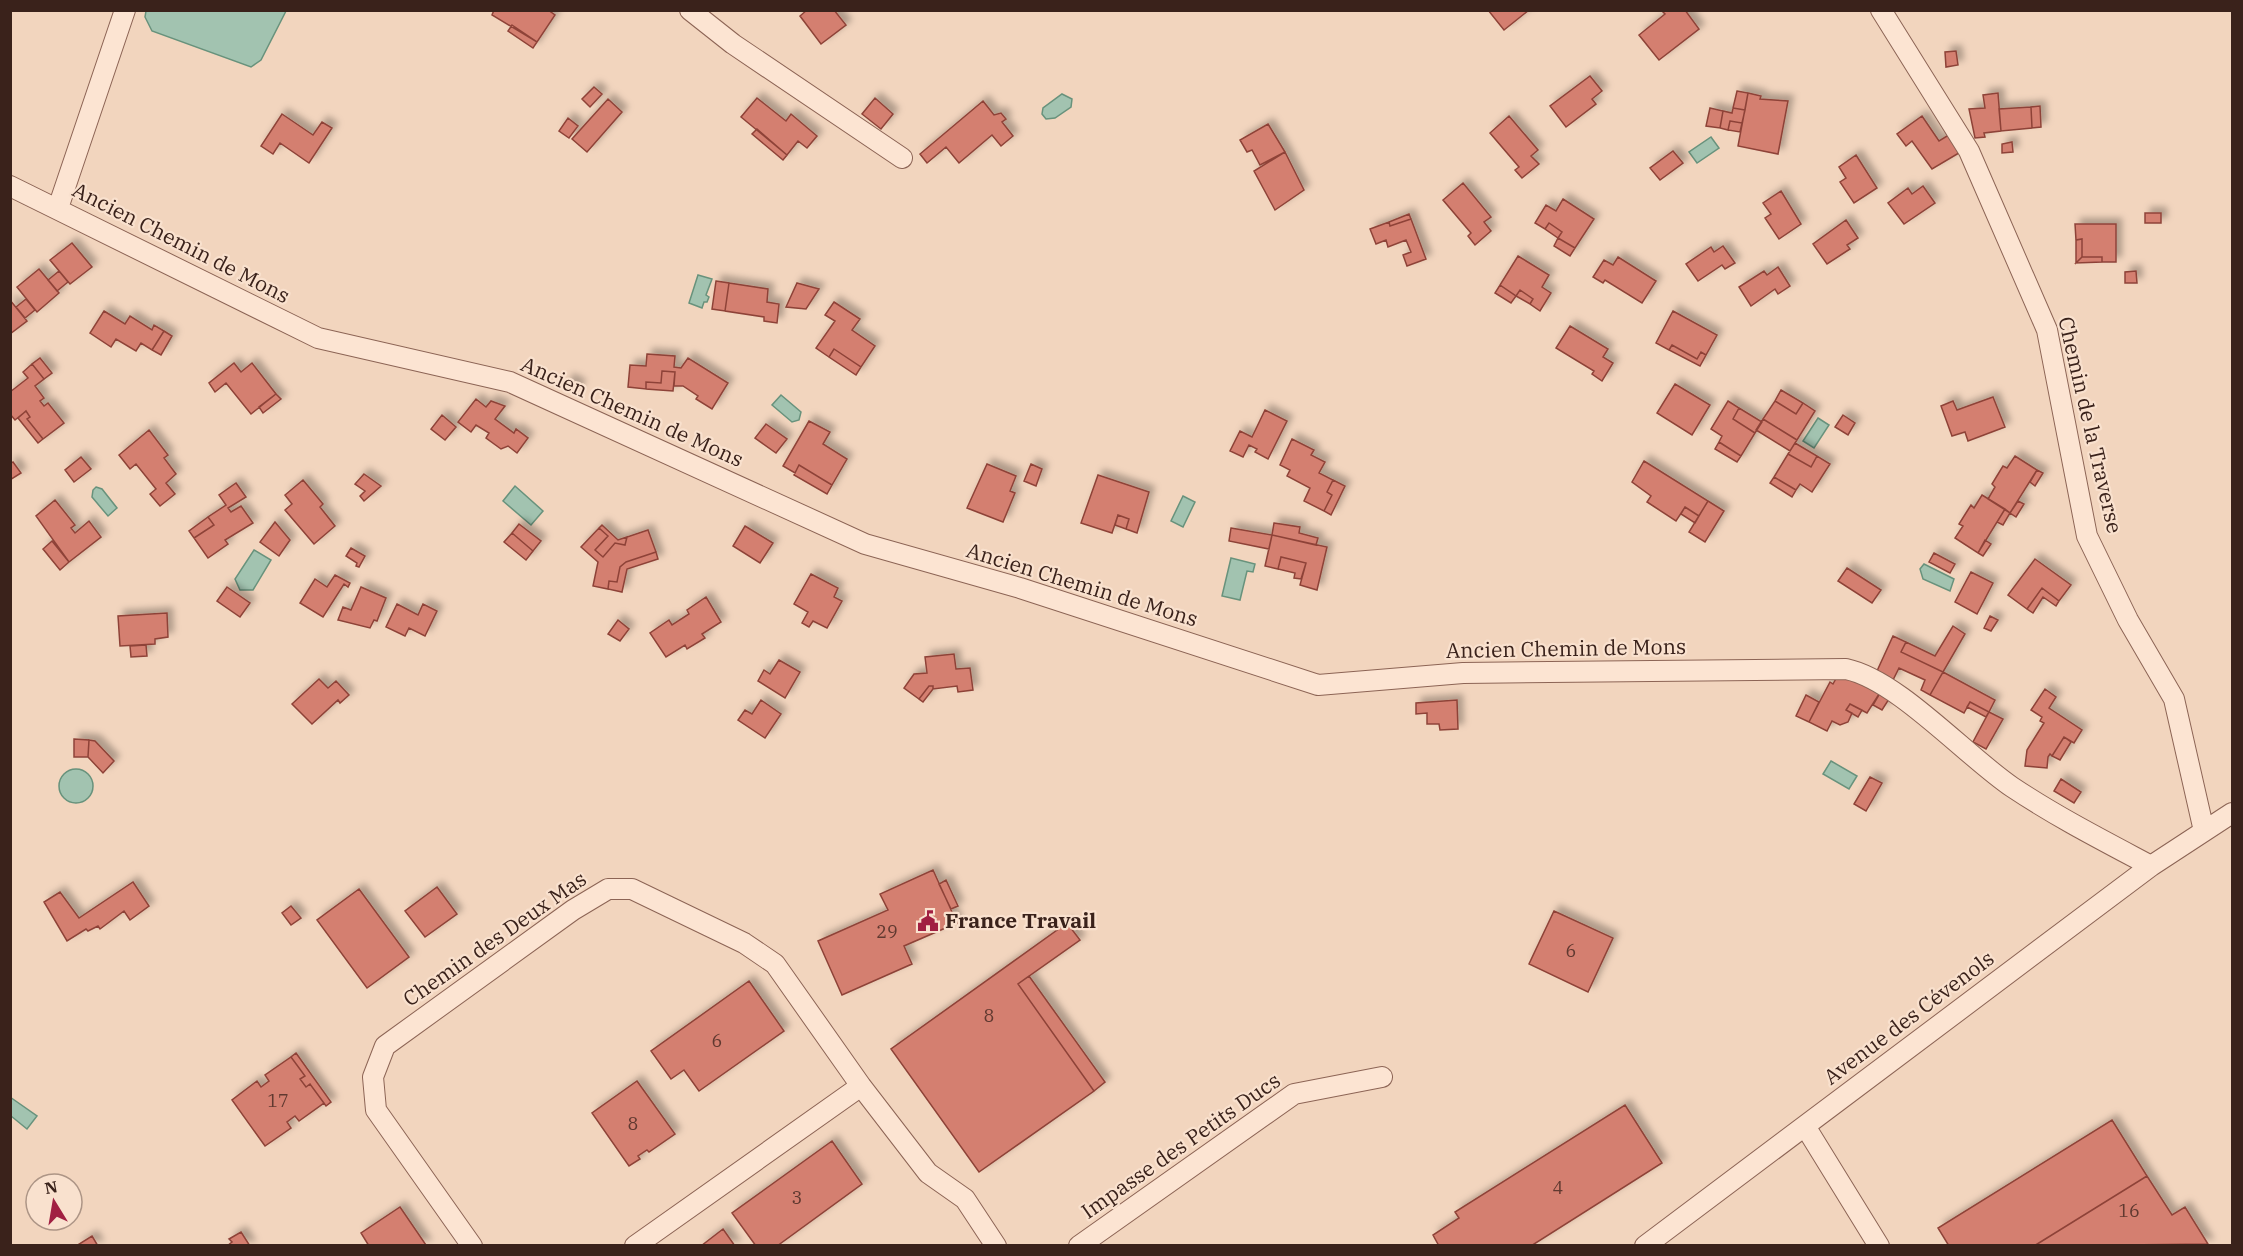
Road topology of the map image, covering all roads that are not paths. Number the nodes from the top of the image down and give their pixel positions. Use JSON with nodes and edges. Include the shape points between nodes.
{"nodes":[{"id":1,"x":125,"y":10,"type":"edge"},
{"id":2,"x":690,"y":10,"type":"edge"},
{"id":3,"x":1881,"y":10,"type":"edge"},
{"id":4,"x":902,"y":158,"type":"dead end"},
{"id":5,"x":10,"y":186,"type":"edge"},
{"id":6,"x":58,"y":208,"type":"junction"},
{"id":7,"x":2232,"y":813,"type":"edge"},
{"id":8,"x":2204,"y":831,"type":"junction"},
{"id":9,"x":2151,"y":866,"type":"junction"},
{"id":10,"x":1382,"y":1077,"type":"dead end"},
{"id":11,"x":861,"y":1086,"type":"junction"},
{"id":12,"x":1805,"y":1126,"type":"junction"},
{"id":13,"x":472,"y":1245,"type":"edge"},
{"id":14,"x":635,"y":1245,"type":"edge"},
{"id":15,"x":996,"y":1245,"type":"edge"},
{"id":16,"x":1079,"y":1245,"type":"edge"},
{"id":17,"x":1645,"y":1245,"type":"edge"},
{"id":18,"x":1879,"y":1245,"type":"edge"}],
"edges":[{"from":1,"to":6,"type":"street"},
{"from":2,"to":4,"type":"street","via":[[733,44]]},
{"from":3,"to":8,"type":"street","name":"Chemin de la Traverse","via":[[1969,151],[2047,330],[2087,536],[2128,620],[2174,699]]},
{"from":5,"to":6,"type":"street","name":"Ancien Chemin de Mons"},
{"from":6,"to":9,"type":"street","name":"Ancien Chemin de Mons","via":[[318,338],[510,382],[865,544],[1020,588],[1318,685],[1463,673],[1845,669],[1863,672],[2010,786]]},
{"from":7,"to":8,"type":"street","name":"Avenue des Cévenols"},
{"from":8,"to":9,"type":"street","name":"Avenue des Cévenols"},
{"from":9,"to":12,"type":"street","name":"Avenue des Cévenols"},
{"from":10,"to":16,"type":"street","name":"Impasse des Petits Ducs","via":[[1294,1094]]},
{"from":11,"to":13,"type":"street","name":"Chemin des Deux Mas","via":[[775,964],[744,943],[633,889],[608,889],[385,1046],[373,1077],[376,1110]]},
{"from":11,"to":14,"type":"street"},
{"from":11,"to":15,"type":"street","name":"Chemin des Deux Mas","via":[[928,1173],[965,1199]]},
{"from":12,"to":17,"type":"street","name":"Avenue des Cévenols"},
{"from":12,"to":18,"type":"street"}]}
